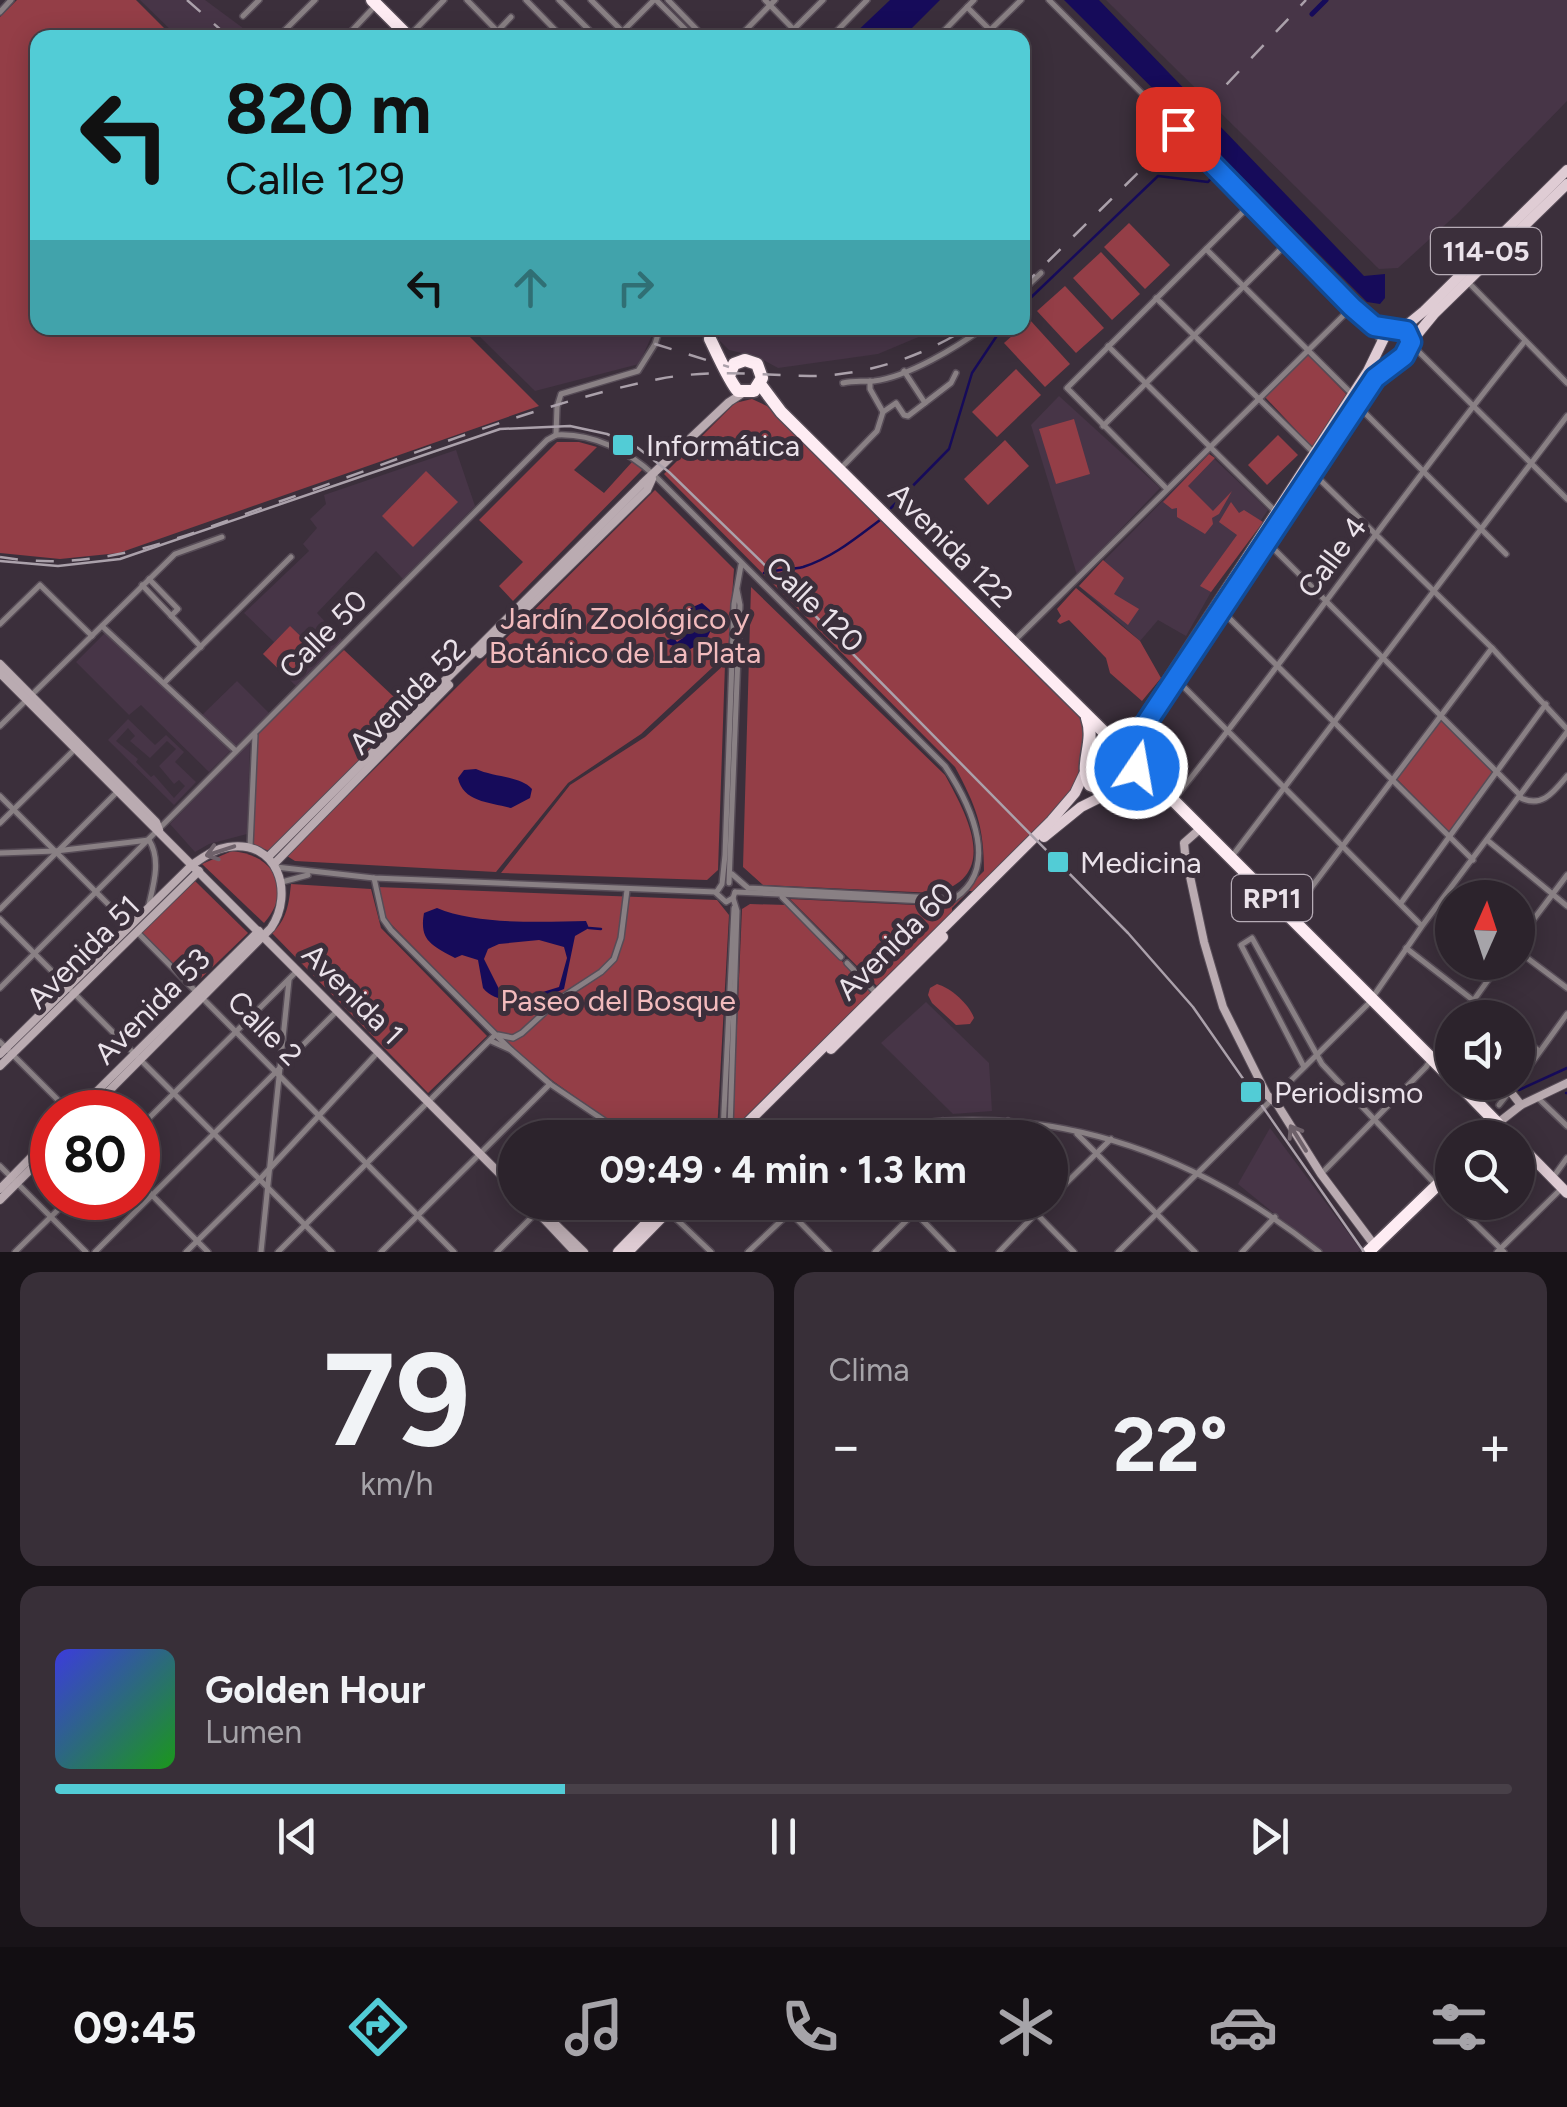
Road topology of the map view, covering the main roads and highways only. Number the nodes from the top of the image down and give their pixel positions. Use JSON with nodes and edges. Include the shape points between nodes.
{"nodes":[{"id":1,"x":376,"y":2,"type":"edge"},
{"id":2,"x":402,"y":30,"type":"edge"},
{"id":3,"x":1567,"y":170,"type":"edge"},
{"id":4,"x":1567,"y":184,"type":"edge"},
{"id":5,"x":1399,"y":329,"type":"junction"},
{"id":6,"x":706,"y":335,"type":"edge"},
{"id":7,"x":710,"y":339,"type":"junction"},
{"id":8,"x":1411,"y":343,"type":"junction"},
{"id":9,"x":1378,"y":348,"type":"junction"},
{"id":10,"x":739,"y":361,"type":"junction"},
{"id":11,"x":1394,"y":364,"type":"junction"},
{"id":12,"x":730,"y":379,"type":"junction"},
{"id":13,"x":751,"y":390,"type":"junction"},
{"id":14,"x":1354,"y":399,"type":"junction"},
{"id":15,"x":717,"y":412,"type":"junction"},
{"id":16,"x":0,"y":664,"type":"edge"},
{"id":17,"x":0,"y":674,"type":"edge"},
{"id":18,"x":29,"y":698,"type":"junction"},
{"id":19,"x":1086,"y":716,"type":"junction"},
{"id":20,"x":1115,"y":740,"type":"junction"},
{"id":21,"x":1090,"y":750,"type":"junction"},
{"id":22,"x":1135,"y":759,"type":"junction"},
{"id":23,"x":1084,"y":774,"type":"junction"},
{"id":24,"x":1126,"y":787,"type":"junction"},
{"id":25,"x":120,"y":790,"type":"junction"},
{"id":26,"x":1110,"y":793,"type":"junction"},
{"id":27,"x":1173,"y":799,"type":"junction"},
{"id":28,"x":1201,"y":828,"type":"junction"},
{"id":29,"x":273,"y":863,"type":"junction"},
{"id":30,"x":196,"y":868,"type":"junction"},
{"id":31,"x":133,"y":928,"type":"junction"},
{"id":32,"x":262,"y":933,"type":"junction"},
{"id":33,"x":880,"y":997,"type":"junction"},
{"id":34,"x":4,"y":1049,"type":"edge"},
{"id":35,"x":138,"y":1057,"type":"junction"},
{"id":36,"x":1435,"y":1061,"type":"edge"},
{"id":37,"x":0,"y":1066,"type":"edge"},
{"id":38,"x":1567,"y":1083,"type":"edge"},
{"id":39,"x":99,"y":1090,"type":"edge"},
{"id":40,"x":108,"y":1090,"type":"edge"},
{"id":41,"x":1474,"y":1100,"type":"edge"},
{"id":42,"x":1517,"y":1100,"type":"edge"},
{"id":43,"x":1521,"y":1105,"type":"junction"},
{"id":44,"x":747,"y":1120,"type":"edge"},
{"id":45,"x":1494,"y":1120,"type":"edge"},
{"id":46,"x":1503,"y":1120,"type":"edge"},
{"id":47,"x":30,"y":1161,"type":"edge"},
{"id":48,"x":1535,"y":1161,"type":"edge"},
{"id":49,"x":30,"y":1167,"type":"edge"},
{"id":50,"x":498,"y":1172,"type":"edge"},
{"id":51,"x":14,"y":1180,"type":"junction"},
{"id":52,"x":0,"y":1189,"type":"edge"},
{"id":53,"x":1435,"y":1189,"type":"edge"},
{"id":54,"x":1564,"y":1190,"type":"edge"},
{"id":55,"x":0,"y":1200,"type":"edge"},
{"id":56,"x":545,"y":1220,"type":"edge"},
{"id":57,"x":551,"y":1220,"type":"edge"},
{"id":58,"x":653,"y":1220,"type":"edge"},
{"id":59,"x":657,"y":1220,"type":"edge"},
{"id":60,"x":1374,"y":1250,"type":"edge"},
{"id":61,"x":575,"y":1252,"type":"edge"},
{"id":62,"x":584,"y":1252,"type":"edge"},
{"id":63,"x":618,"y":1252,"type":"edge"},
{"id":64,"x":628,"y":1252,"type":"edge"}],
"edges":[{"from":1,"to":2,"type":"highway"},
{"from":3,"to":5,"type":"main road","number":"114-05"},
{"from":4,"to":8,"type":"main road","number":"114-05"},
{"from":5,"to":8,"type":"main road"},
{"from":5,"to":9,"type":"main road","number":"114-05"},
{"from":6,"to":7,"type":"highway","number":"RP11"},
{"from":7,"to":10,"type":"highway","number":"RP11"},
{"from":7,"to":12,"type":"highway","number":"RP11"},
{"from":8,"to":11,"type":"main road","number":"114-05"},
{"from":9,"to":11,"type":"main road","via":[[1381,362]]},
{"from":9,"to":14,"type":"main road","number":"114-05"},
{"from":10,"to":12,"type":"highway"},
{"from":10,"to":13,"type":"highway","number":"RP11","via":[[757,364],[762,374]]},
{"from":11,"to":14,"type":"main road","number":"114-05"},
{"from":12,"to":13,"type":"highway","number":"RP11"},
{"from":12,"to":15,"type":"main road","name":"Avenida 52"},
{"from":13,"to":15,"type":"main road","name":"Avenida 52"},
{"from":13,"to":19,"type":"highway","name":"Avenida 122","number":"RP11","via":[[840,469]]},
{"from":14,"to":20,"type":"main road","number":"114-05","via":[[1139,724]]},
{"from":14,"to":22,"type":"main road","number":"114-05","via":[[1136,740]]},
{"from":15,"to":29,"type":"main road","name":"Avenida 52"},
{"from":16,"to":18,"type":"main road","name":"Avenida 1"},
{"from":17,"to":18,"type":"main road","name":"Avenida 1"},
{"from":18,"to":25,"type":"main road","name":"Avenida 1"},
{"from":18,"to":25,"type":"main road","name":"Avenida 1"},
{"from":19,"to":20,"type":"highway","name":"Avenida 122","number":"RP11"},
{"from":19,"to":21,"type":"highway"},
{"from":20,"to":21,"type":"highway"},
{"from":20,"to":22,"type":"highway","number":"RP11","via":[[1130,747]]},
{"from":21,"to":23,"type":"highway"},
{"from":22,"to":24,"type":"highway","via":[[1134,780]]},
{"from":22,"to":27,"type":"highway","number":"RP11"},
{"from":23,"to":26,"type":"highway","via":[[1095,790]]},
{"from":23,"to":33,"type":"main road","name":"Avenida 60","via":[[1064,808]]},
{"from":24,"to":26,"type":"highway"},
{"from":24,"to":27,"type":"highway"},
{"from":25,"to":30,"type":"main road","name":"Avenida 1"},
{"from":26,"to":33,"type":"main road","name":"Avenida 60","via":[[1049,833]]},
{"from":27,"to":28,"type":"highway","number":"RP11"},
{"from":28,"to":36,"type":"highway","number":"RP11"},
{"from":60,"to":28,"type":"main road","one_way":true,"via":[[1272,1101],[1223,1007],[1184,843]]},
{"from":29,"to":30,"type":"main road","one_way":true,"via":[[250,847],[224,847]]},
{"from":29,"to":32,"type":"main road","via":[[282,904]]},
{"from":30,"to":31,"type":"main road","name":"Avenida 51"},
{"from":30,"to":31,"type":"main road","name":"Avenida 51"},
{"from":30,"to":32,"type":"main road","name":"Avenida 1"},
{"from":31,"to":34,"type":"main road","name":"Avenida 51"},
{"from":32,"to":35,"type":"main road","name":"Avenida 53"},
{"from":32,"to":50,"type":"main road","name":"Avenida 1"},
{"from":33,"to":44,"type":"main road","name":"Avenida 60"},
{"from":34,"to":37,"type":"main road","name":"Avenida 51"},
{"from":35,"to":39,"type":"main road","name":"Avenida 53"},
{"from":35,"to":40,"type":"main road","name":"Avenida 53"},
{"from":38,"to":43,"type":"main road"},
{"from":41,"to":45,"type":"highway","number":"RP11"},
{"from":42,"to":43,"type":"main road"},
{"from":43,"to":46,"type":"main road"},
{"from":47,"to":51,"type":"main road"},
{"from":48,"to":54,"type":"main road"},
{"from":49,"to":51,"type":"main road"},
{"from":51,"to":52,"type":"main road"},
{"from":51,"to":55,"type":"main road"},
{"from":53,"to":60,"type":"highway"},
{"from":56,"to":61,"type":"main road"},
{"from":57,"to":62,"type":"main road"},
{"from":58,"to":63,"type":"main road"},
{"from":59,"to":64,"type":"main road"}]}
